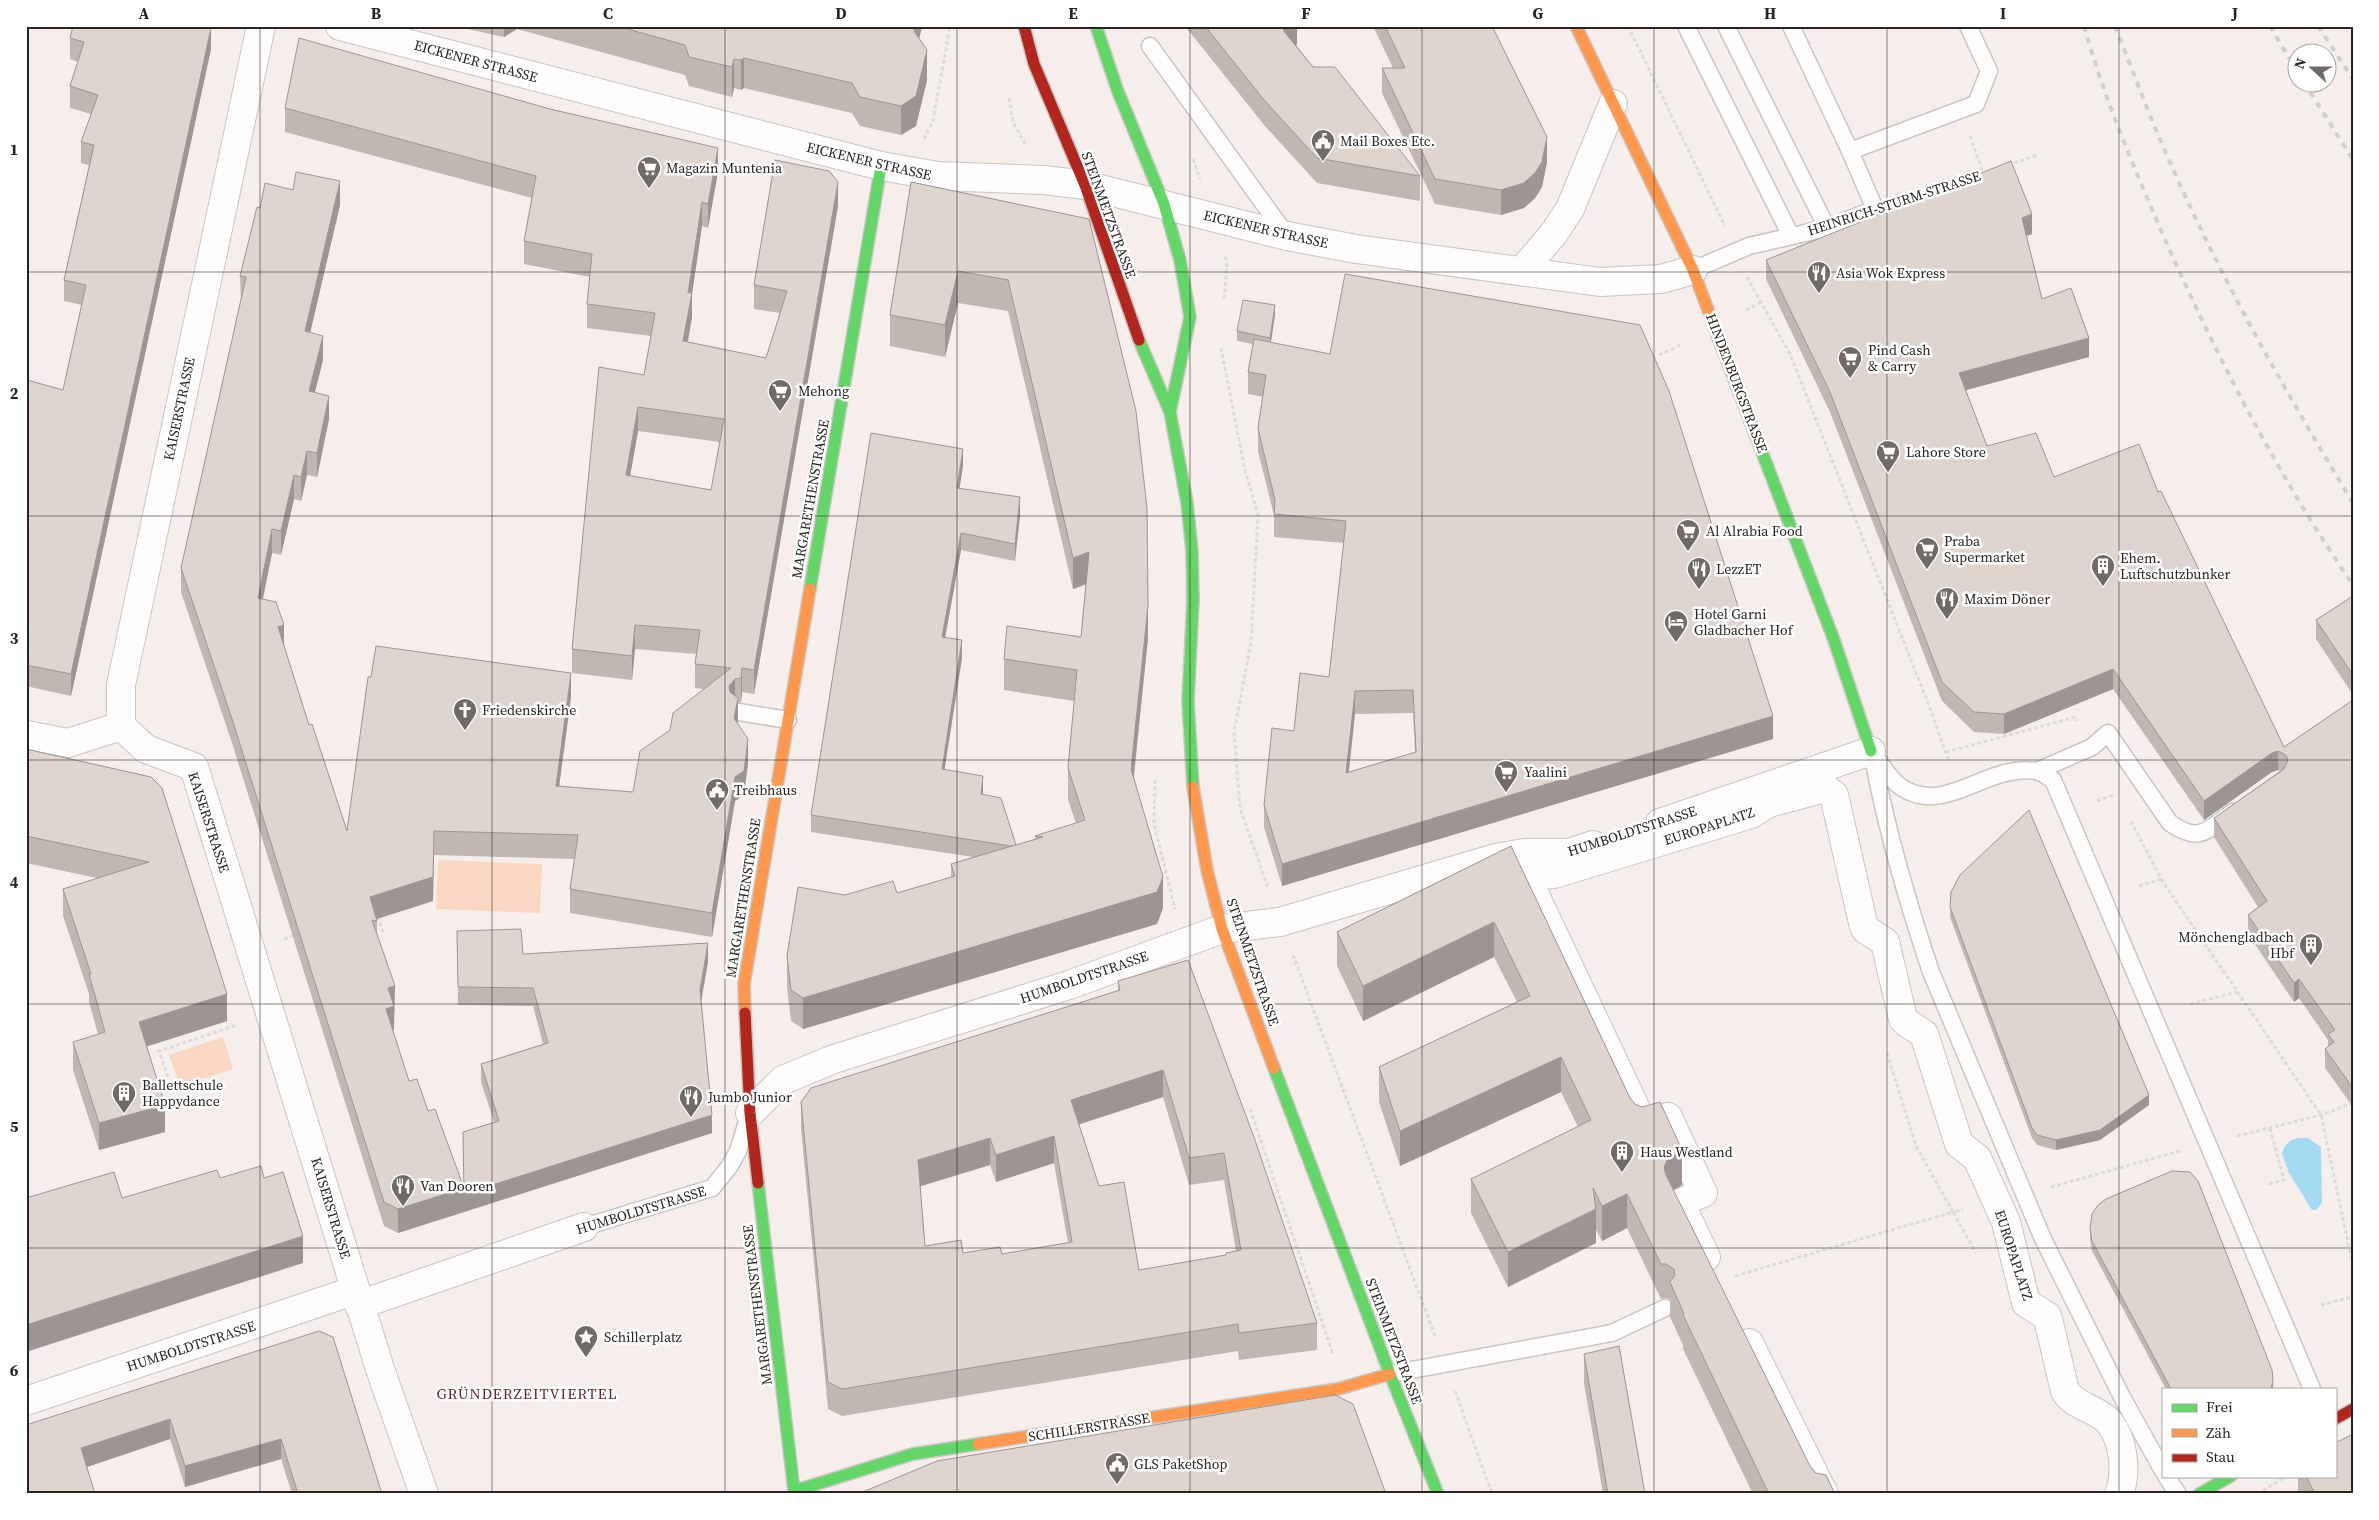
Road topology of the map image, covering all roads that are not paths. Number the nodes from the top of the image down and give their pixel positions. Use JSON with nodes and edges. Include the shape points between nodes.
{"nodes":[{"id":1,"x":261,"y":26,"type":"edge"},
{"id":2,"x":340,"y":26,"type":"edge"},
{"id":3,"x":1024,"y":26,"type":"edge"},
{"id":4,"x":1096,"y":26,"type":"edge"},
{"id":5,"x":1576,"y":26,"type":"edge"},
{"id":6,"x":1686,"y":26,"type":"edge"},
{"id":7,"x":1726,"y":26,"type":"edge"},
{"id":8,"x":1791,"y":26,"type":"edge"},
{"id":9,"x":1968,"y":26,"type":"edge"},
{"id":10,"x":1150,"y":46,"type":"dead end"},
{"id":11,"x":1613,"y":104,"type":"junction"},
{"id":12,"x":1850,"y":150,"type":"junction"},
{"id":13,"x":882,"y":166,"type":"junction"},
{"id":14,"x":1086,"y":185,"type":"junction"},
{"id":15,"x":1164,"y":204,"type":"junction"},
{"id":16,"x":1827,"y":228,"type":"junction"},
{"id":17,"x":1287,"y":236,"type":"junction"},
{"id":18,"x":1791,"y":236,"type":"junction"},
{"id":19,"x":1693,"y":270,"type":"junction"},
{"id":20,"x":1522,"y":271,"type":"junction"},
{"id":21,"x":1170,"y":412,"type":"junction"},
{"id":22,"x":739,"y":712,"type":"edge"},
{"id":23,"x":788,"y":720,"type":"junction"},
{"id":24,"x":121,"y":726,"type":"junction"},
{"id":25,"x":26,"y":735,"type":"edge"},
{"id":26,"x":1871,"y":751,"type":"junction"},
{"id":27,"x":2037,"y":771,"type":"junction"},
{"id":28,"x":2247,"y":802,"type":"edge"},
{"id":29,"x":1222,"y":929,"type":"junction"},
{"id":30,"x":750,"y":1113,"type":"junction"},
{"id":31,"x":584,"y":1227,"type":"joint"},
{"id":32,"x":1717,"y":1281,"type":"edge"},
{"id":33,"x":358,"y":1298,"type":"junction"},
{"id":34,"x":1665,"y":1308,"type":"dead end"},
{"id":35,"x":1739,"y":1324,"type":"edge"},
{"id":36,"x":1390,"y":1374,"type":"junction"},
{"id":37,"x":2312,"y":1388,"type":"edge"},
{"id":38,"x":26,"y":1401,"type":"edge"},
{"id":39,"x":2353,"y":1409,"type":"edge"},
{"id":40,"x":2336,"y":1418,"type":"edge"},
{"id":41,"x":2158,"y":1465,"type":"edge"},
{"id":42,"x":2167,"y":1478,"type":"edge"},
{"id":43,"x":2227,"y":1478,"type":"edge"},
{"id":44,"x":793,"y":1492,"type":"edge"},
{"id":45,"x":424,"y":1494,"type":"edge"},
{"id":46,"x":1438,"y":1494,"type":"edge"},
{"id":47,"x":1824,"y":1494,"type":"edge"},
{"id":48,"x":2119,"y":1494,"type":"edge"},
{"id":49,"x":2178,"y":1494,"type":"edge"},
{"id":50,"x":2199,"y":1494,"type":"edge"}],
"edges":[{"from":1,"to":24,"type":"street","name":"KAISERSTRASSE","via":[[120,685]]},
{"from":2,"to":13,"type":"street","name":"EICKENER STRASSE"},
{"from":3,"to":14,"type":"street","name":"STEINMETZSTRASSE","via":[[1034,64]]},
{"from":4,"to":15,"type":"street","name":"STEINMETZSTRASSE","via":[[1117,89]]},
{"from":5,"to":11,"type":"street","name":"HINDENBURGSTRASSE"},
{"from":6,"to":18,"type":"lane"},
{"from":7,"to":16,"type":"lane"},
{"from":8,"to":12,"type":"lane"},
{"from":9,"to":12,"type":"lane","via":[[1989,71],[1976,104]]},
{"from":10,"to":17,"type":"lane"},
{"from":11,"to":19,"type":"street","name":"HINDENBURGSTRASSE"},
{"from":11,"to":20,"type":"street","via":[[1570,209]]},
{"from":12,"to":16,"type":"lane","name":"HEINRICH-STURM-STRASSE","via":[[1875,209]]},
{"from":13,"to":14,"type":"street","name":"EICKENER STRASSE","via":[[938,176]]},
{"from":13,"to":23,"type":"street","name":"MARGARETHENSTRASSE"},
{"from":14,"to":15,"type":"street","name":"EICKENER STRASSE"},
{"from":14,"to":21,"type":"street","name":"STEINMETZSTRASSE","via":[[1130,319]]},
{"from":15,"to":17,"type":"street","name":"EICKENER STRASSE"},
{"from":15,"to":21,"type":"street","name":"STEINMETZSTRASSE","via":[[1180,260],[1190,317]]},
{"from":16,"to":18,"type":"lane","name":"HEINRICH-STURM-STRASSE"},
{"from":17,"to":20,"type":"street","name":"EICKENER STRASSE","via":[[1356,249]]},
{"from":18,"to":19,"type":"lane","name":"HEINRICH-STURM-STRASSE","via":[[1738,251]]},
{"from":19,"to":20,"type":"street","name":"EICKENER STRASSE","via":[[1661,279],[1600,282]]},
{"from":19,"to":26,"type":"street","name":"HINDENBURGSTRASSE","via":[[1830,631]]},
{"from":21,"to":29,"type":"street","name":"STEINMETZSTRASSE","via":[[1187,503],[1192,551],[1188,701],[1190,760],[1196,815]]},
{"from":22,"to":23,"type":"lane"},
{"from":23,"to":30,"type":"street","name":"MARGARETHENSTRASSE","via":[[744,984]]},
{"from":24,"to":25,"type":"street","via":[[68,743]]},
{"from":24,"to":33,"type":"street","name":"KAISERSTRASSE","via":[[146,749],[194,767]]},
{"from":26,"to":27,"type":"lane","via":[[1899,786],[1918,796],[1935,798],[1995,776]]},
{"from":26,"to":29,"type":"street","name":"HUMBOLDTSTRASSE","via":[[1569,853],[1524,853],[1496,858],[1280,922]]},
{"from":26,"to":41,"type":"lane","via":[[1882,811],[1931,972],[2043,1239]]},
{"from":27,"to":28,"type":"lane","via":[[2087,749],[2108,733],[2170,823],[2185,833],[2200,834]]},
{"from":27,"to":37,"type":"lane","via":[[2053,780]]},
{"from":29,"to":30,"type":"street","name":"HUMBOLDTSTRASSE","via":[[1069,985],[834,1059],[783,1080]]},
{"from":29,"to":36,"type":"street","name":"STEINMETZSTRASSE"},
{"from":30,"to":31,"type":"lane","name":"HUMBOLDTSTRASSE","via":[[738,1151],[712,1188]]},
{"from":30,"to":44,"type":"street","name":"MARGARETHENSTRASSE"},
{"from":31,"to":33,"type":"street","name":"HUMBOLDTSTRASSE"},
{"from":32,"to":48,"type":"street","name":"EUROPAPLATZ","via":[[1680,1203],[1702,1193],[1668,1116],[1644,1126],[1526,876],[1554,874],[1751,814],[1770,803],[1821,788],[1831,791],[1865,929],[1885,942],[1903,1019],[1924,1034],[1959,1144],[1977,1158],[2006,1222],[2026,1303],[2047,1316],[2064,1391],[2069,1398],[2109,1421],[2119,1444],[2124,1470]]},
{"from":33,"to":38,"type":"street","name":"HUMBOLDTSTRASSE"},
{"from":33,"to":45,"type":"street","name":"KAISERSTRASSE"},
{"from":34,"to":36,"type":"lane","via":[[1612,1333]]},
{"from":35,"to":47,"type":"street"},
{"from":36,"to":44,"type":"street","name":"SCHILLERSTRASSE","via":[[1338,1388],[913,1454]]},
{"from":36,"to":46,"type":"street","name":"STEINMETZSTRASSE"},
{"from":39,"to":40,"type":"street"},
{"from":42,"to":49,"type":"lane"},
{"from":43,"to":50,"type":"street"}]}
